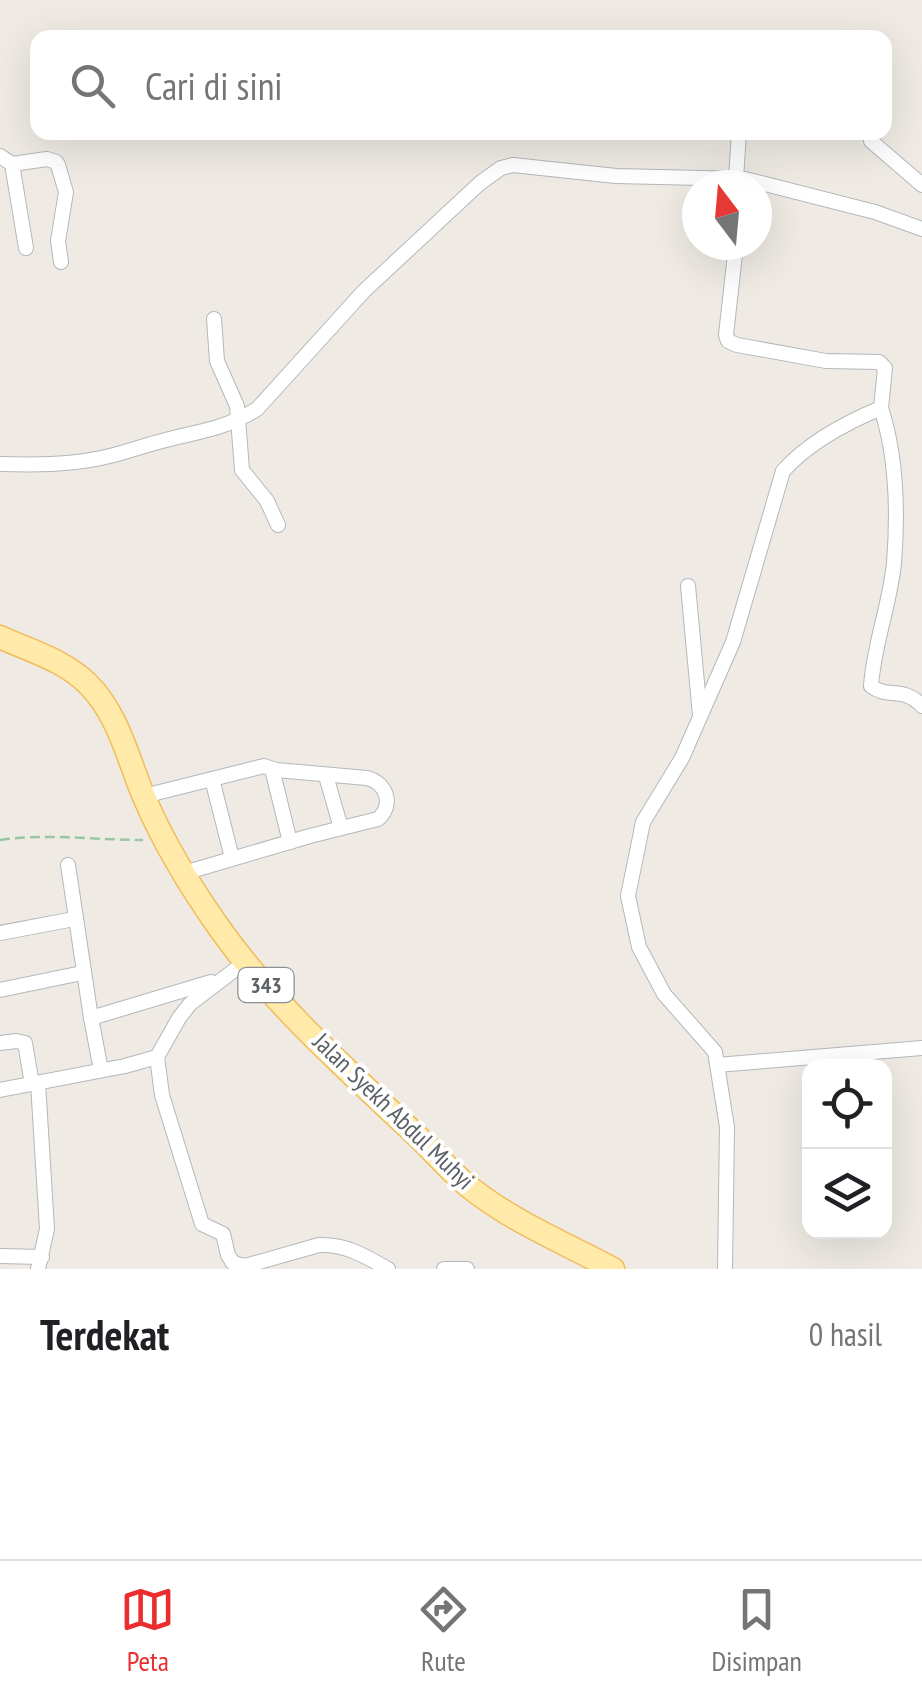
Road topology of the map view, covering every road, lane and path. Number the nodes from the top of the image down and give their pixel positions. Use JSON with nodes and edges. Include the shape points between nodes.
{"nodes":[{"id":1,"x":740,"y":140,"type":"edge"},
{"id":2,"x":871,"y":141,"type":"dead end"},
{"id":3,"x":6,"y":160,"type":"edge"},
{"id":4,"x":742,"y":170,"type":"edge"},
{"id":5,"x":682,"y":179,"type":"edge"},
{"id":6,"x":922,"y":185,"type":"edge"},
{"id":7,"x":772,"y":188,"type":"edge"},
{"id":8,"x":922,"y":229,"type":"edge"},
{"id":9,"x":26,"y":248,"type":"dead end"},
{"id":10,"x":734,"y":260,"type":"edge"},
{"id":11,"x":61,"y":262,"type":"dead end"},
{"id":12,"x":214,"y":319,"type":"dead end"},
{"id":13,"x":881,"y":408,"type":"junction"},
{"id":14,"x":239,"y":420,"type":"junction"},
{"id":15,"x":0,"y":464,"type":"edge"},
{"id":16,"x":278,"y":524,"type":"dead end"},
{"id":17,"x":688,"y":586,"type":"dead end"},
{"id":18,"x":0,"y":637,"type":"edge"},
{"id":19,"x":922,"y":706,"type":"edge"},
{"id":20,"x":700,"y":717,"type":"junction"},
{"id":21,"x":272,"y":769,"type":"junction"},
{"id":22,"x":326,"y":776,"type":"junction"},
{"id":23,"x":212,"y":779,"type":"junction"},
{"id":24,"x":144,"y":796,"type":"junction"},
{"id":25,"x":341,"y":828,"type":"junction"},
{"id":26,"x":0,"y":840,"type":"edge"},
{"id":27,"x":164,"y":840,"type":"junction"},
{"id":28,"x":290,"y":842,"type":"junction"},
{"id":29,"x":232,"y":858,"type":"junction"},
{"id":30,"x":68,"y":865,"type":"dead end"},
{"id":31,"x":184,"y":874,"type":"junction"},
{"id":32,"x":74,"y":919,"type":"junction"},
{"id":33,"x":0,"y":933,"type":"edge"},
{"id":34,"x":245,"y":962,"type":"junction"},
{"id":35,"x":82,"y":973,"type":"junction"},
{"id":36,"x":218,"y":980,"type":"junction"},
{"id":37,"x":0,"y":990,"type":"edge"},
{"id":38,"x":91,"y":1018,"type":"junction"},
{"id":39,"x":0,"y":1043,"type":"edge"},
{"id":40,"x":922,"y":1048,"type":"edge"},
{"id":41,"x":157,"y":1056,"type":"junction"},
{"id":42,"x":717,"y":1065,"type":"junction"},
{"id":43,"x":101,"y":1070,"type":"junction"},
{"id":44,"x":35,"y":1083,"type":"junction"},
{"id":45,"x":0,"y":1090,"type":"edge"},
{"id":46,"x":0,"y":1256,"type":"edge"},
{"id":47,"x":40,"y":1263,"type":"edge"},
{"id":48,"x":388,"y":1269,"type":"edge"},
{"id":49,"x":444,"y":1269,"type":"edge"},
{"id":50,"x":467,"y":1269,"type":"edge"},
{"id":51,"x":613,"y":1269,"type":"edge"},
{"id":52,"x":725,"y":1269,"type":"edge"}],
"edges":[{"from":1,"to":4,"type":"street"},
{"from":2,"to":6,"type":"street"},
{"from":3,"to":9,"type":"street"},
{"from":3,"to":11,"type":"street","via":[[58,165],[66,192]]},
{"from":5,"to":14,"type":"street","via":[[501,168],[364,291],[257,409]]},
{"from":7,"to":8,"type":"street"},
{"from":10,"to":13,"type":"street","via":[[728,341],[826,361],[882,363]]},
{"from":12,"to":14,"type":"street","via":[[215,353]]},
{"from":13,"to":19,"type":"street","via":[[894,465],[894,564],[871,686],[912,696]]},
{"from":13,"to":20,"type":"street","via":[[818,440],[782,470],[733,642]]},
{"from":14,"to":15,"type":"street","via":[[100,458]]},
{"from":14,"to":16,"type":"street","via":[[242,470]]},
{"from":17,"to":20,"type":"street"},
{"from":18,"to":24,"type":"main road","name":"Jalan Syekh Abdul Muhyi","number":"343","via":[[61,663],[88,683],[108,710]]},
{"from":20,"to":42,"type":"street","via":[[643,822],[628,896],[638,947],[664,994],[715,1052]]},
{"from":21,"to":22,"type":"street"},
{"from":21,"to":23,"type":"street"},
{"from":21,"to":28,"type":"street"},
{"from":22,"to":25,"type":"street"},
{"from":22,"to":25,"type":"street","via":[[374,780],[386,793],[383,816]]},
{"from":23,"to":24,"type":"street"},
{"from":23,"to":29,"type":"street"},
{"from":24,"to":27,"type":"main road","name":"Jalan Syekh Abdul Muhyi","number":"343"},
{"from":25,"to":28,"type":"street"},
{"from":26,"to":27,"type":"path"},
{"from":27,"to":31,"type":"main road","name":"Jalan Syekh Abdul Muhyi","number":"343"},
{"from":28,"to":29,"type":"street"},
{"from":29,"to":31,"type":"street"},
{"from":30,"to":32,"type":"street"},
{"from":31,"to":34,"type":"main road","name":"Jalan Syekh Abdul Muhyi","number":"343"},
{"from":32,"to":33,"type":"street"},
{"from":32,"to":35,"type":"street"},
{"from":34,"to":36,"type":"street"},
{"from":34,"to":51,"type":"main road","name":"Jalan Syekh Abdul Muhyi","number":"343","via":[[469,1186]]},
{"from":35,"to":37,"type":"street"},
{"from":35,"to":38,"type":"street"},
{"from":36,"to":38,"type":"street"},
{"from":36,"to":41,"type":"street","via":[[178,1018]]},
{"from":38,"to":43,"type":"street"},
{"from":39,"to":44,"type":"street","via":[[25,1042]]},
{"from":40,"to":42,"type":"street"},
{"from":41,"to":43,"type":"street"},
{"from":41,"to":48,"type":"street","via":[[162,1095],[202,1224],[223,1234],[233,1263],[245,1266],[331,1245]]},
{"from":42,"to":52,"type":"street","via":[[727,1127]]},
{"from":43,"to":44,"type":"street"},
{"from":44,"to":45,"type":"street"},
{"from":44,"to":47,"type":"street","via":[[46,1218]]},
{"from":46,"to":47,"type":"street"},
{"from":49,"to":50,"type":"street"}]}
